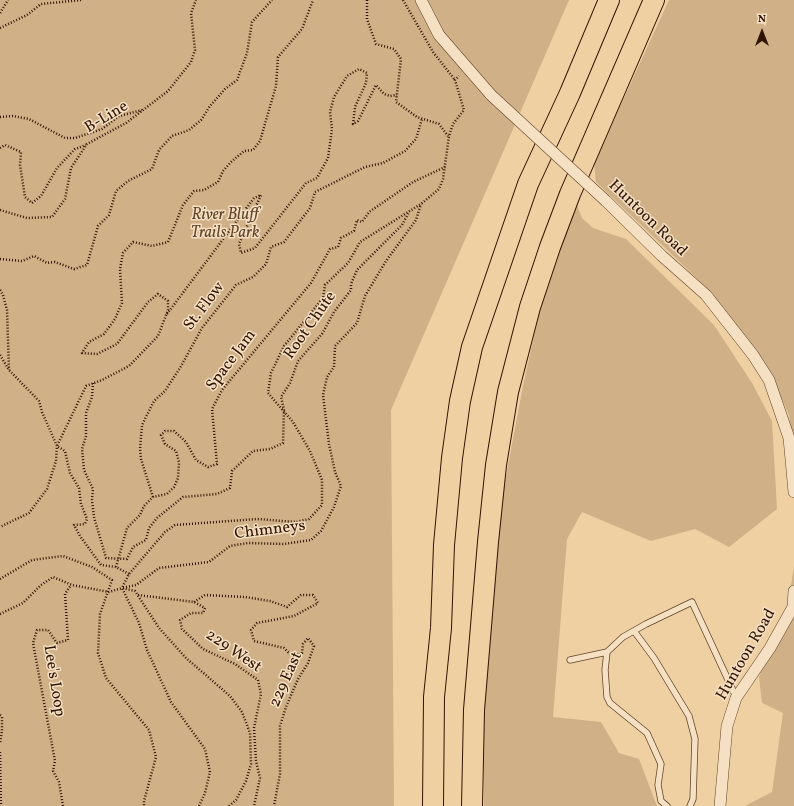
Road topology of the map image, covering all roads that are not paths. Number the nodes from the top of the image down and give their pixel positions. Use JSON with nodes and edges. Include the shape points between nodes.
{"nodes":[{"id":1,"x":421,"y":0,"type":"edge"},
{"id":2,"x":609,"y":0,"type":"edge"},
{"id":3,"x":654,"y":0,"type":"edge"},
{"id":4,"x":794,"y":492,"type":"edge"},
{"id":5,"x":794,"y":591,"type":"edge"},
{"id":6,"x":634,"y":631,"type":"junction"},
{"id":7,"x":607,"y":652,"type":"junction"},
{"id":8,"x":570,"y":660,"type":"dead end"},
{"id":9,"x":736,"y":698,"type":"junction"},
{"id":10,"x":433,"y":806,"type":"edge"},
{"id":11,"x":472,"y":806,"type":"edge"},
{"id":12,"x":667,"y":806,"type":"edge"},
{"id":13,"x":690,"y":806,"type":"edge"},
{"id":14,"x":720,"y":806,"type":"edge"}],
"edges":[{"from":1,"to":4,"type":"street","name":"Huntoon Road","bridge":true,"via":[[439,35],[491,95],[706,295],[753,355],[769,380],[789,438]]},
{"from":2,"to":10,"type":"highway","via":[[528,184],[474,340],[460,401],[444,545],[441,628],[434,697]]},
{"from":3,"to":11,"type":"highway","via":[[570,194],[550,247],[530,307],[508,392],[496,465],[474,710]]},
{"from":5,"to":9,"type":"street","name":"Huntoon Road","via":[[793,607],[770,648]]},
{"from":6,"to":7,"type":"lane","via":[[623,637]]},
{"from":6,"to":9,"type":"lane","via":[[692,602]]},
{"from":6,"to":13,"type":"lane","via":[[654,658],[689,716],[695,739],[693,798]]},
{"from":7,"to":8,"type":"lane"},
{"from":7,"to":12,"type":"lane","via":[[607,697],[610,703],[647,733],[661,764],[658,785],[661,801]]},
{"from":9,"to":14,"type":"street","name":"Huntoon Road","via":[[727,726]]}]}
